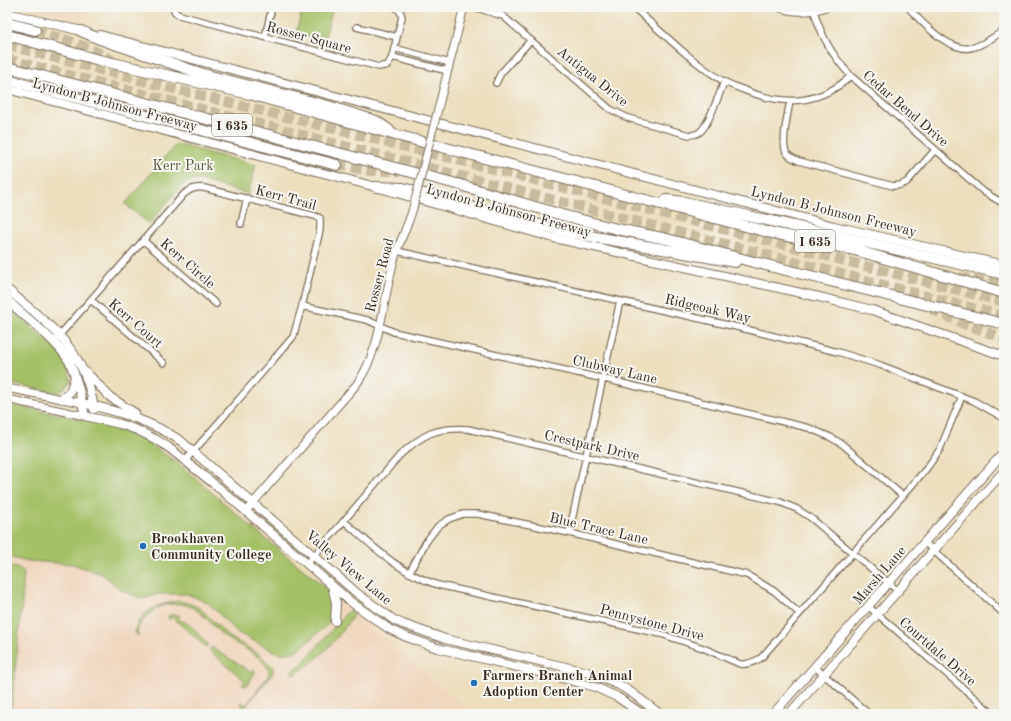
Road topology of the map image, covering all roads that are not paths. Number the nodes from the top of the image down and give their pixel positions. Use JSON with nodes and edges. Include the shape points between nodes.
{"nodes":[{"id":1,"x":173,"y":7,"type":"edge"},
{"id":2,"x":272,"y":7,"type":"edge"},
{"id":3,"x":395,"y":7,"type":"edge"},
{"id":4,"x":464,"y":7,"type":"edge"},
{"id":5,"x":474,"y":7,"type":"edge"},
{"id":6,"x":634,"y":7,"type":"edge"},
{"id":7,"x":778,"y":7,"type":"edge"},
{"id":8,"x":826,"y":7,"type":"edge"},
{"id":9,"x":908,"y":7,"type":"edge"},
{"id":10,"x":814,"y":11,"type":"junction"},
{"id":11,"x":7,"y":13,"type":"edge"},
{"id":12,"x":7,"y":23,"type":"edge"},
{"id":13,"x":357,"y":27,"type":"dead end"},
{"id":14,"x":35,"y":30,"type":"tunnel mouth"},
{"id":15,"x":81,"y":31,"type":"junction"},
{"id":16,"x":1004,"y":31,"type":"edge"},
{"id":17,"x":7,"y":36,"type":"edge"},
{"id":18,"x":265,"y":37,"type":"junction"},
{"id":19,"x":397,"y":37,"type":"junction"},
{"id":20,"x":531,"y":40,"type":"junction"},
{"id":21,"x":394,"y":48,"type":"junction"},
{"id":22,"x":392,"y":57,"type":"junction"},
{"id":23,"x":450,"y":63,"type":"junction"},
{"id":24,"x":7,"y":67,"type":"edge"},
{"id":25,"x":448,"y":71,"type":"junction"},
{"id":26,"x":851,"y":76,"type":"junction"},
{"id":27,"x":7,"y":80,"type":"edge"},
{"id":28,"x":724,"y":82,"type":"junction"},
{"id":29,"x":496,"y":83,"type":"dead end"},
{"id":30,"x":7,"y":90,"type":"edge"},
{"id":31,"x":790,"y":101,"type":"junction"},
{"id":32,"x":396,"y":135,"type":"junction"},
{"id":33,"x":935,"y":150,"type":"junction"},
{"id":34,"x":336,"y":165,"type":"tunnel mouth"},
{"id":35,"x":376,"y":187,"type":"junction"},
{"id":36,"x":636,"y":197,"type":"junction"},
{"id":37,"x":247,"y":198,"type":"junction"},
{"id":38,"x":1004,"y":204,"type":"edge"},
{"id":39,"x":241,"y":224,"type":"dead end"},
{"id":40,"x":144,"y":241,"type":"junction"},
{"id":41,"x":397,"y":251,"type":"junction"},
{"id":42,"x":750,"y":261,"type":"junction"},
{"id":43,"x":1004,"y":265,"type":"edge"},
{"id":44,"x":1004,"y":274,"type":"edge"},
{"id":45,"x":7,"y":289,"type":"edge"},
{"id":46,"x":1004,"y":293,"type":"edge"},
{"id":47,"x":7,"y":300,"type":"edge"},
{"id":48,"x":91,"y":300,"type":"junction"},
{"id":49,"x":620,"y":301,"type":"junction"},
{"id":50,"x":216,"y":304,"type":"dead end"},
{"id":51,"x":302,"y":306,"type":"junction"},
{"id":52,"x":1004,"y":324,"type":"edge"},
{"id":53,"x":379,"y":325,"type":"junction"},
{"id":54,"x":60,"y":335,"type":"junction"},
{"id":55,"x":53,"y":342,"type":"junction"},
{"id":56,"x":1004,"y":356,"type":"edge"},
{"id":57,"x":164,"y":364,"type":"dead end"},
{"id":58,"x":81,"y":366,"type":"junction"},
{"id":59,"x":76,"y":376,"type":"junction"},
{"id":60,"x":603,"y":379,"type":"junction"},
{"id":61,"x":7,"y":388,"type":"edge"},
{"id":62,"x":962,"y":396,"type":"junction"},
{"id":63,"x":7,"y":399,"type":"edge"},
{"id":64,"x":62,"y":399,"type":"junction"},
{"id":65,"x":82,"y":403,"type":"junction"},
{"id":66,"x":93,"y":406,"type":"junction"},
{"id":67,"x":85,"y":416,"type":"junction"},
{"id":68,"x":95,"y":418,"type":"junction"},
{"id":69,"x":1004,"y":418,"type":"edge"},
{"id":70,"x":146,"y":422,"type":"junction"},
{"id":71,"x":193,"y":451,"type":"junction"},
{"id":72,"x":1004,"y":452,"type":"edge"},
{"id":73,"x":586,"y":456,"type":"junction"},
{"id":74,"x":185,"y":461,"type":"junction"},
{"id":75,"x":1004,"y":471,"type":"edge"},
{"id":76,"x":903,"y":496,"type":"junction"},
{"id":77,"x":253,"y":503,"type":"junction"},
{"id":78,"x":953,"y":509,"type":"junction"},
{"id":79,"x":246,"y":511,"type":"junction"},
{"id":80,"x":963,"y":518,"type":"junction"},
{"id":81,"x":344,"y":521,"type":"junction"},
{"id":82,"x":568,"y":533,"type":"junction"},
{"id":83,"x":924,"y":542,"type":"junction"},
{"id":84,"x":934,"y":550,"type":"junction"},
{"id":85,"x":853,"y":553,"type":"junction"},
{"id":86,"x":314,"y":556,"type":"junction"},
{"id":87,"x":307,"y":564,"type":"junction"},
{"id":88,"x":409,"y":573,"type":"junction"},
{"id":89,"x":888,"y":584,"type":"junction"},
{"id":90,"x":331,"y":585,"type":"junction"},
{"id":91,"x":898,"y":591,"type":"junction"},
{"id":92,"x":868,"y":606,"type":"junction"},
{"id":93,"x":799,"y":613,"type":"junction"},
{"id":94,"x":878,"y":614,"type":"junction"},
{"id":95,"x":1004,"y":614,"type":"edge"},
{"id":96,"x":335,"y":621,"type":"dead end"},
{"id":97,"x":842,"y":636,"type":"junction"},
{"id":98,"x":851,"y":644,"type":"junction"},
{"id":99,"x":514,"y":655,"type":"junction"},
{"id":100,"x":510,"y":666,"type":"junction"},
{"id":101,"x":815,"y":667,"type":"junction"},
{"id":102,"x":824,"y":674,"type":"junction"},
{"id":103,"x":606,"y":680,"type":"junction"},
{"id":104,"x":602,"y":690,"type":"junction"},
{"id":105,"x":642,"y":714,"type":"edge"},
{"id":106,"x":658,"y":714,"type":"edge"},
{"id":107,"x":773,"y":714,"type":"edge"},
{"id":108,"x":789,"y":714,"type":"edge"},
{"id":109,"x":869,"y":714,"type":"edge"},
{"id":110,"x":993,"y":714,"type":"edge"}],
"edges":[{"from":1,"to":18,"type":"street","name":"Rosser Square","via":[[179,15]]},
{"from":2,"to":18,"type":"street"},
{"from":3,"to":19,"type":"street","via":[[402,14]]},
{"from":4,"to":23,"type":"street","name":"Rosser Road"},
{"from":5,"to":20,"type":"street","name":"Antigua Drive","via":[[503,16]]},
{"from":6,"to":28,"type":"street","via":[[693,59]]},
{"from":7,"to":10,"type":"street","via":[[795,12]]},
{"from":8,"to":10,"type":"street"},
{"from":9,"to":16,"type":"street","via":[[942,39],[962,48],[973,48]]},
{"from":10,"to":26,"type":"street","name":"Cedar Bend Drive","via":[[827,45]]},
{"from":11,"to":15,"type":"main road","name":"Lyndon B Johnson Freeway"},
{"from":12,"to":14,"type":"highway"},
{"from":13,"to":19,"type":"street"},
{"from":15,"to":32,"type":"highway","via":[[203,74],[376,121]]},
{"from":15,"to":43,"type":"main road","name":"Lyndon B Johnson Freeway","via":[[834,226]]},
{"from":17,"to":32,"type":"highway","number":"I 635","via":[[250,94]]},
{"from":18,"to":22,"type":"street","name":"Rosser Square","via":[[379,68],[388,65]]},
{"from":19,"to":21,"type":"street"},
{"from":20,"to":28,"type":"street","name":"Antigua Drive","via":[[610,109],[628,118],[689,135],[696,135],[705,125]]},
{"from":20,"to":29,"type":"street","via":[[501,73]]},
{"from":21,"to":22,"type":"street"},
{"from":21,"to":23,"type":"street"},
{"from":22,"to":25,"type":"street"},
{"from":23,"to":25,"type":"street","name":"Rosser Road"},
{"from":24,"to":42,"type":"highway","name":"Lyndon B Johnson Freeway","number":"I 635","via":[[457,184],[562,215],[667,238]]},
{"from":25,"to":41,"type":"street","name":"Rosser Road","bridge":true,"via":[[413,208]]},
{"from":26,"to":31,"type":"street","via":[[824,94],[800,101]]},
{"from":26,"to":33,"type":"street","name":"Cedar Bend Drive"},
{"from":27,"to":34,"type":"highway"},
{"from":28,"to":31,"type":"street","via":[[756,94]]},
{"from":30,"to":35,"type":"main road","name":"Lyndon B Johnson Freeway"},
{"from":31,"to":33,"type":"street","via":[[785,148],[787,154],[799,161],[893,186],[908,182]]},
{"from":32,"to":36,"type":"highway","number":"I 635"},
{"from":33,"to":38,"type":"street","name":"Cedar Bend Drive","via":[[984,192]]},
{"from":35,"to":42,"type":"highway","via":[[403,188],[500,215],[606,240],[732,262]]},
{"from":35,"to":56,"type":"main road","name":"Lyndon B Johnson Freeway","via":[[554,238],[872,310]]},
{"from":36,"to":44,"type":"highway","via":[[684,202]]},
{"from":36,"to":46,"type":"highway","number":"I 635","via":[[768,232],[855,250]]},
{"from":37,"to":39,"type":"street"},
{"from":37,"to":40,"type":"street","name":"Kerr Trail","via":[[204,188],[190,190]]},
{"from":37,"to":51,"type":"street","name":"Kerr Trail","via":[[320,218],[320,230]]},
{"from":40,"to":48,"type":"street","name":"Kerr Trail"},
{"from":40,"to":50,"type":"street","name":"Kerr Circle"},
{"from":41,"to":49,"type":"street","name":"Ridgeoak Way"},
{"from":41,"to":53,"type":"street","name":"Rosser Road"},
{"from":42,"to":52,"type":"highway","name":"Lyndon B Johnson Freeway","number":"I 635"},
{"from":45,"to":54,"type":"main road"},
{"from":47,"to":55,"type":"main road"},
{"from":48,"to":54,"type":"street","name":"Kerr Trail"},
{"from":48,"to":57,"type":"street","name":"Kerr Court"},
{"from":49,"to":60,"type":"street"},
{"from":49,"to":62,"type":"street","name":"Ridgeoak Way","via":[[838,352]]},
{"from":51,"to":53,"type":"street","name":"Clubway Lane"},
{"from":51,"to":71,"type":"street","name":"Kerr Trail","via":[[290,342]]},
{"from":53,"to":60,"type":"street","name":"Clubway Lane","via":[[394,332]]},
{"from":53,"to":77,"type":"street","name":"Rosser Road","via":[[370,361],[362,378]]},
{"from":54,"to":55,"type":"street","name":"Kerr Trail"},
{"from":54,"to":58,"type":"main road"},
{"from":55,"to":59,"type":"main road","via":[[69,362]]},
{"from":58,"to":66,"type":"main road","via":[[88,382]]},
{"from":58,"to":70,"type":"main road","via":[[110,397]]},
{"from":59,"to":64,"type":"main road","via":[[70,392]]},
{"from":59,"to":65,"type":"main road"},
{"from":60,"to":73,"type":"street"},
{"from":60,"to":76,"type":"street","name":"Clubway Lane","via":[[809,428],[842,444]]},
{"from":61,"to":64,"type":"street"},
{"from":62,"to":69,"type":"street","name":"Ridgeoak Way"},
{"from":62,"to":76,"type":"street","name":"Pennystone Drive","via":[[940,449],[928,468]]},
{"from":63,"to":67,"type":"street"},
{"from":64,"to":65,"type":"street"},
{"from":65,"to":66,"type":"main road","name":"Valley View Lane"},
{"from":65,"to":67,"type":"main road"},
{"from":66,"to":68,"type":"main road"},
{"from":66,"to":70,"type":"main road","name":"Valley View Lane"},
{"from":67,"to":68,"type":"main road","name":"Valley View Lane"},
{"from":68,"to":74,"type":"main road","name":"Valley View Lane","via":[[120,424],[155,439]]},
{"from":70,"to":71,"type":"main road","name":"Valley View Lane","via":[[170,434]]},
{"from":71,"to":74,"type":"street","name":"Kerr Trail"},
{"from":71,"to":77,"type":"main road","name":"Valley View Lane"},
{"from":72,"to":78,"type":"main road","name":"Marsh Lane"},
{"from":73,"to":81,"type":"street","name":"Crestpark Drive","via":[[468,429],[444,429],[421,437],[400,455]]},
{"from":73,"to":82,"type":"street"},
{"from":73,"to":85,"type":"street","name":"Crestpark Drive","via":[[780,502],[811,518]]},
{"from":74,"to":79,"type":"main road","name":"Valley View Lane"},
{"from":75,"to":80,"type":"main road","name":"Marsh Lane"},
{"from":76,"to":85,"type":"street","name":"Pennystone Drive"},
{"from":77,"to":79,"type":"street","name":"Rosser Road"},
{"from":77,"to":86,"type":"main road","name":"Valley View Lane"},
{"from":78,"to":80,"type":"main road"},
{"from":78,"to":83,"type":"main road","name":"Marsh Lane"},
{"from":79,"to":87,"type":"main road","name":"Valley View Lane"},
{"from":80,"to":84,"type":"main road","name":"Marsh Lane"},
{"from":81,"to":86,"type":"street","name":"Crestpark Drive"},
{"from":81,"to":88,"type":"street","name":"Pennystone Drive","via":[[387,558]]},
{"from":82,"to":88,"type":"street","name":"Blue Trace Lane","via":[[478,514],[463,514],[438,526]]},
{"from":82,"to":93,"type":"street","name":"Blue Trace Lane","via":[[747,575],[774,591]]},
{"from":83,"to":84,"type":"street"},
{"from":83,"to":89,"type":"main road","name":"Marsh Lane"},
{"from":84,"to":91,"type":"main road","name":"Marsh Lane"},
{"from":84,"to":95,"type":"street"},
{"from":85,"to":89,"type":"street","name":"Crestpark Drive"},
{"from":85,"to":93,"type":"street","name":"Pennystone Drive"},
{"from":86,"to":87,"type":"street","name":"Crestpark Drive"},
{"from":86,"to":99,"type":"main road","name":"Valley View Lane","via":[[358,594],[403,624],[445,639]]},
{"from":87,"to":90,"type":"main road","name":"Valley View Lane"},
{"from":88,"to":93,"type":"street","name":"Pennystone Drive","via":[[438,585],[661,634],[740,664],[761,658]]},
{"from":89,"to":91,"type":"street","name":"Crestpark Drive"},
{"from":89,"to":92,"type":"main road","name":"Marsh Lane"},
{"from":90,"to":96,"type":"main road","via":[[336,603]]},
{"from":90,"to":100,"type":"main road","name":"Valley View Lane","via":[[361,610],[404,636],[450,652]]},
{"from":91,"to":94,"type":"main road","name":"Marsh Lane"},
{"from":92,"to":94,"type":"street","name":"Courtdale Drive"},
{"from":92,"to":97,"type":"main road","name":"Marsh Lane"},
{"from":94,"to":98,"type":"main road","name":"Marsh Lane"},
{"from":94,"to":110,"type":"street","name":"Courtdale Drive"},
{"from":97,"to":98,"type":"main road"},
{"from":97,"to":101,"type":"main road","name":"Marsh Lane"},
{"from":98,"to":102,"type":"main road","name":"Marsh Lane"},
{"from":99,"to":100,"type":"main road"},
{"from":99,"to":103,"type":"main road","name":"Valley View Lane","via":[[587,672]]},
{"from":100,"to":104,"type":"main road","name":"Valley View Lane"},
{"from":101,"to":102,"type":"street"},
{"from":101,"to":107,"type":"main road","name":"Marsh Lane"},
{"from":102,"to":108,"type":"main road","name":"Marsh Lane"},
{"from":102,"to":109,"type":"street"},
{"from":103,"to":104,"type":"main road"},
{"from":103,"to":106,"type":"main road","name":"Valley View Lane","via":[[632,693]]},
{"from":104,"to":105,"type":"main road","name":"Valley View Lane"}]}
